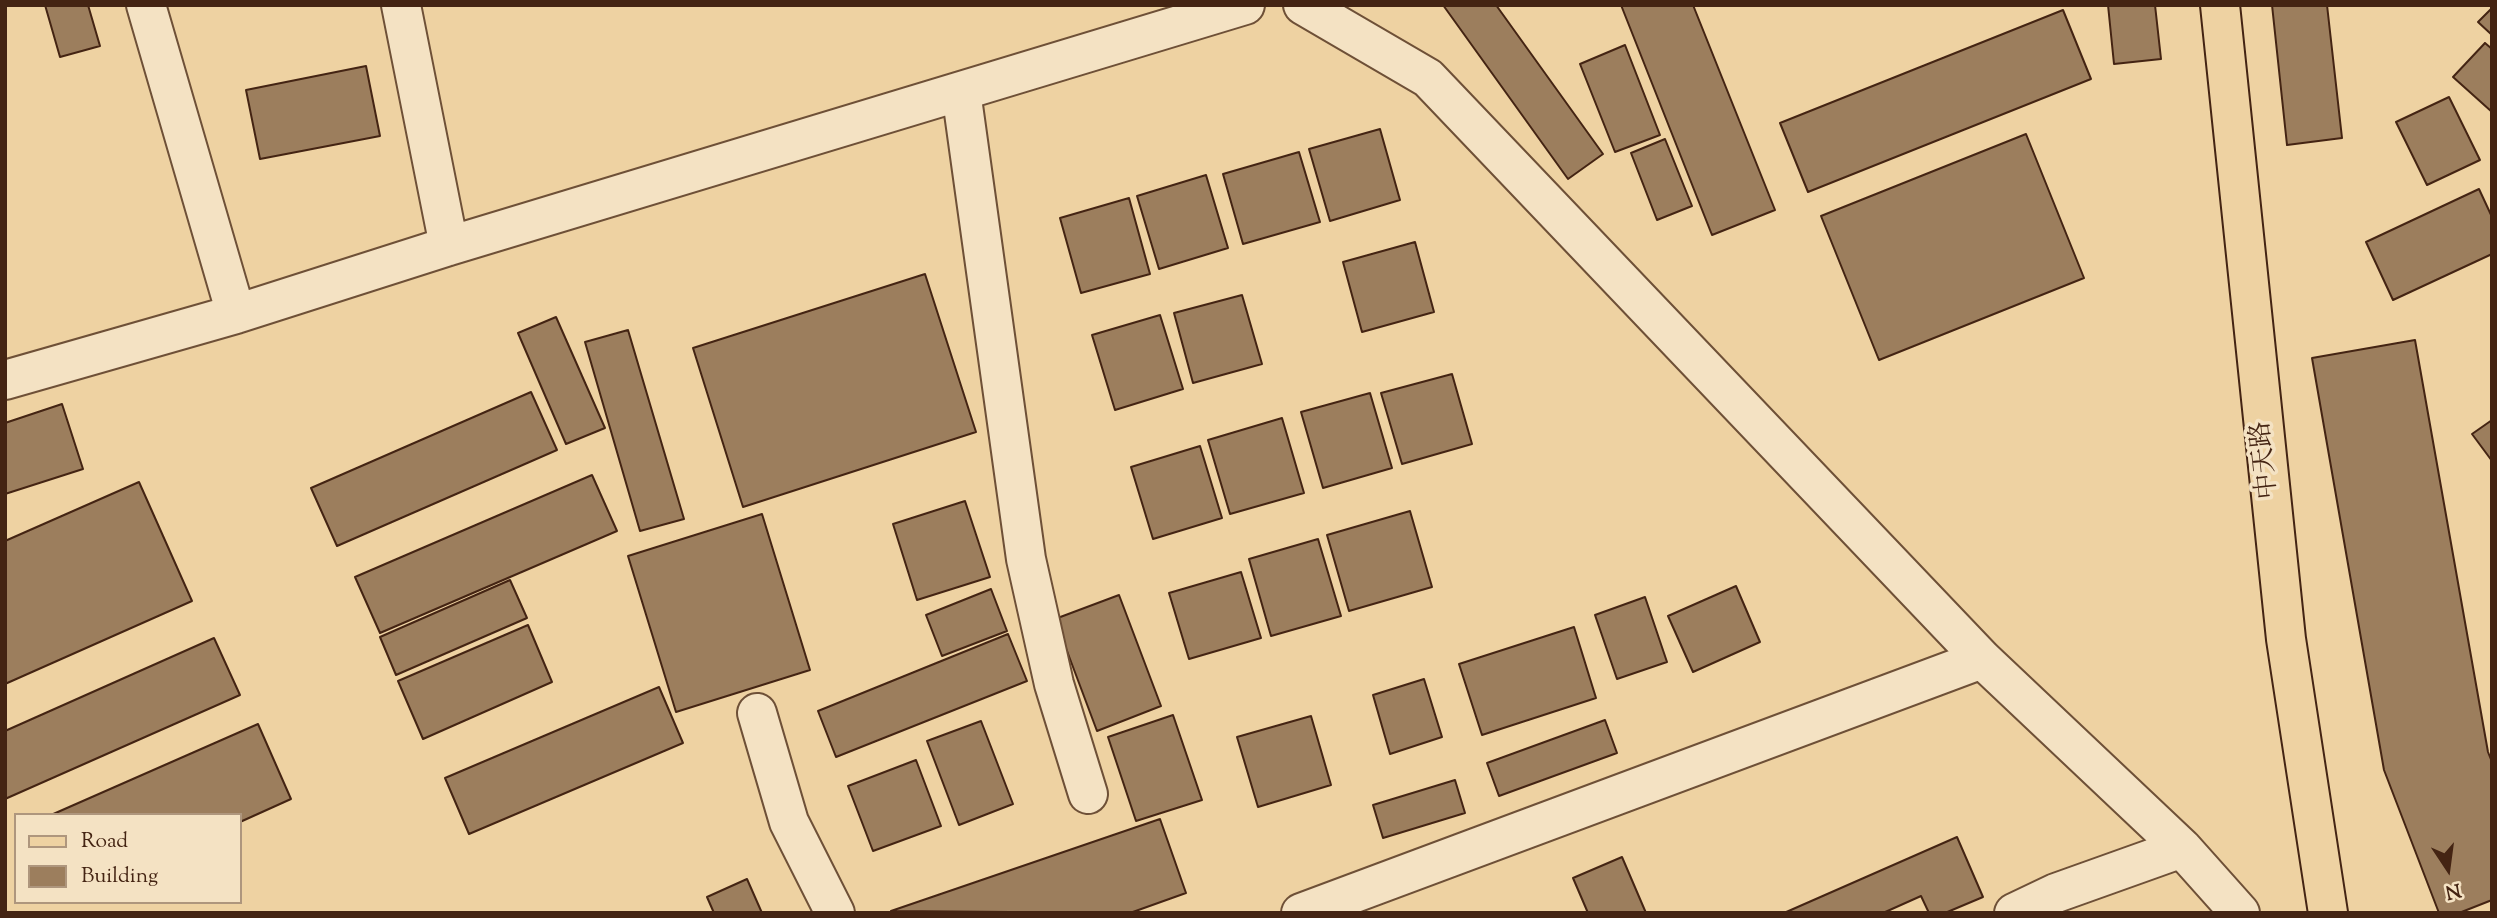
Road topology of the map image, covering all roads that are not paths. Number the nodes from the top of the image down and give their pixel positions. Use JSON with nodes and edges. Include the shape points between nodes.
{"nodes":[{"id":1,"x":146,"y":5,"type":"edge"},
{"id":2,"x":401,"y":5,"type":"edge"},
{"id":3,"x":1245,"y":5,"type":"edge"},
{"id":4,"x":1303,"y":5,"type":"edge"},
{"id":5,"x":2220,"y":5,"type":"edge"},
{"id":6,"x":961,"y":91,"type":"junction"},
{"id":7,"x":449,"y":246,"type":"junction"},
{"id":8,"x":236,"y":314,"type":"junction"},
{"id":9,"x":5,"y":380,"type":"edge"},
{"id":10,"x":1982,"y":659,"type":"junction"},
{"id":11,"x":757,"y":713,"type":"dead end"},
{"id":12,"x":1088,"y":794,"type":"dead end"},
{"id":13,"x":2182,"y":848,"type":"junction"},
{"id":14,"x":1345,"y":905,"type":"edge"},
{"id":15,"x":835,"y":913,"type":"edge"},
{"id":16,"x":1301,"y":913,"type":"edge"},
{"id":17,"x":2014,"y":913,"type":"edge"},
{"id":18,"x":2240,"y":913,"type":"edge"},
{"id":19,"x":2328,"y":913,"type":"edge"}],
"edges":[{"from":1,"to":8,"type":"street"},
{"from":2,"to":7,"type":"street"},
{"from":3,"to":6,"type":"street"},
{"from":4,"to":10,"type":"street","via":[[1427,78]]},
{"from":5,"to":19,"type":"main road","name":"中天路","via":[[2286,639]]},
{"from":6,"to":7,"type":"street"},
{"from":6,"to":12,"type":"street","via":[[1026,559],[1054,684]]},
{"from":7,"to":8,"type":"street"},
{"from":8,"to":9,"type":"street"},
{"from":10,"to":13,"type":"street"},
{"from":10,"to":14,"type":"street"},
{"from":11,"to":15,"type":"street","via":[[789,822]]},
{"from":13,"to":17,"type":"street"},
{"from":13,"to":18,"type":"street"},
{"from":14,"to":16,"type":"street"}]}
